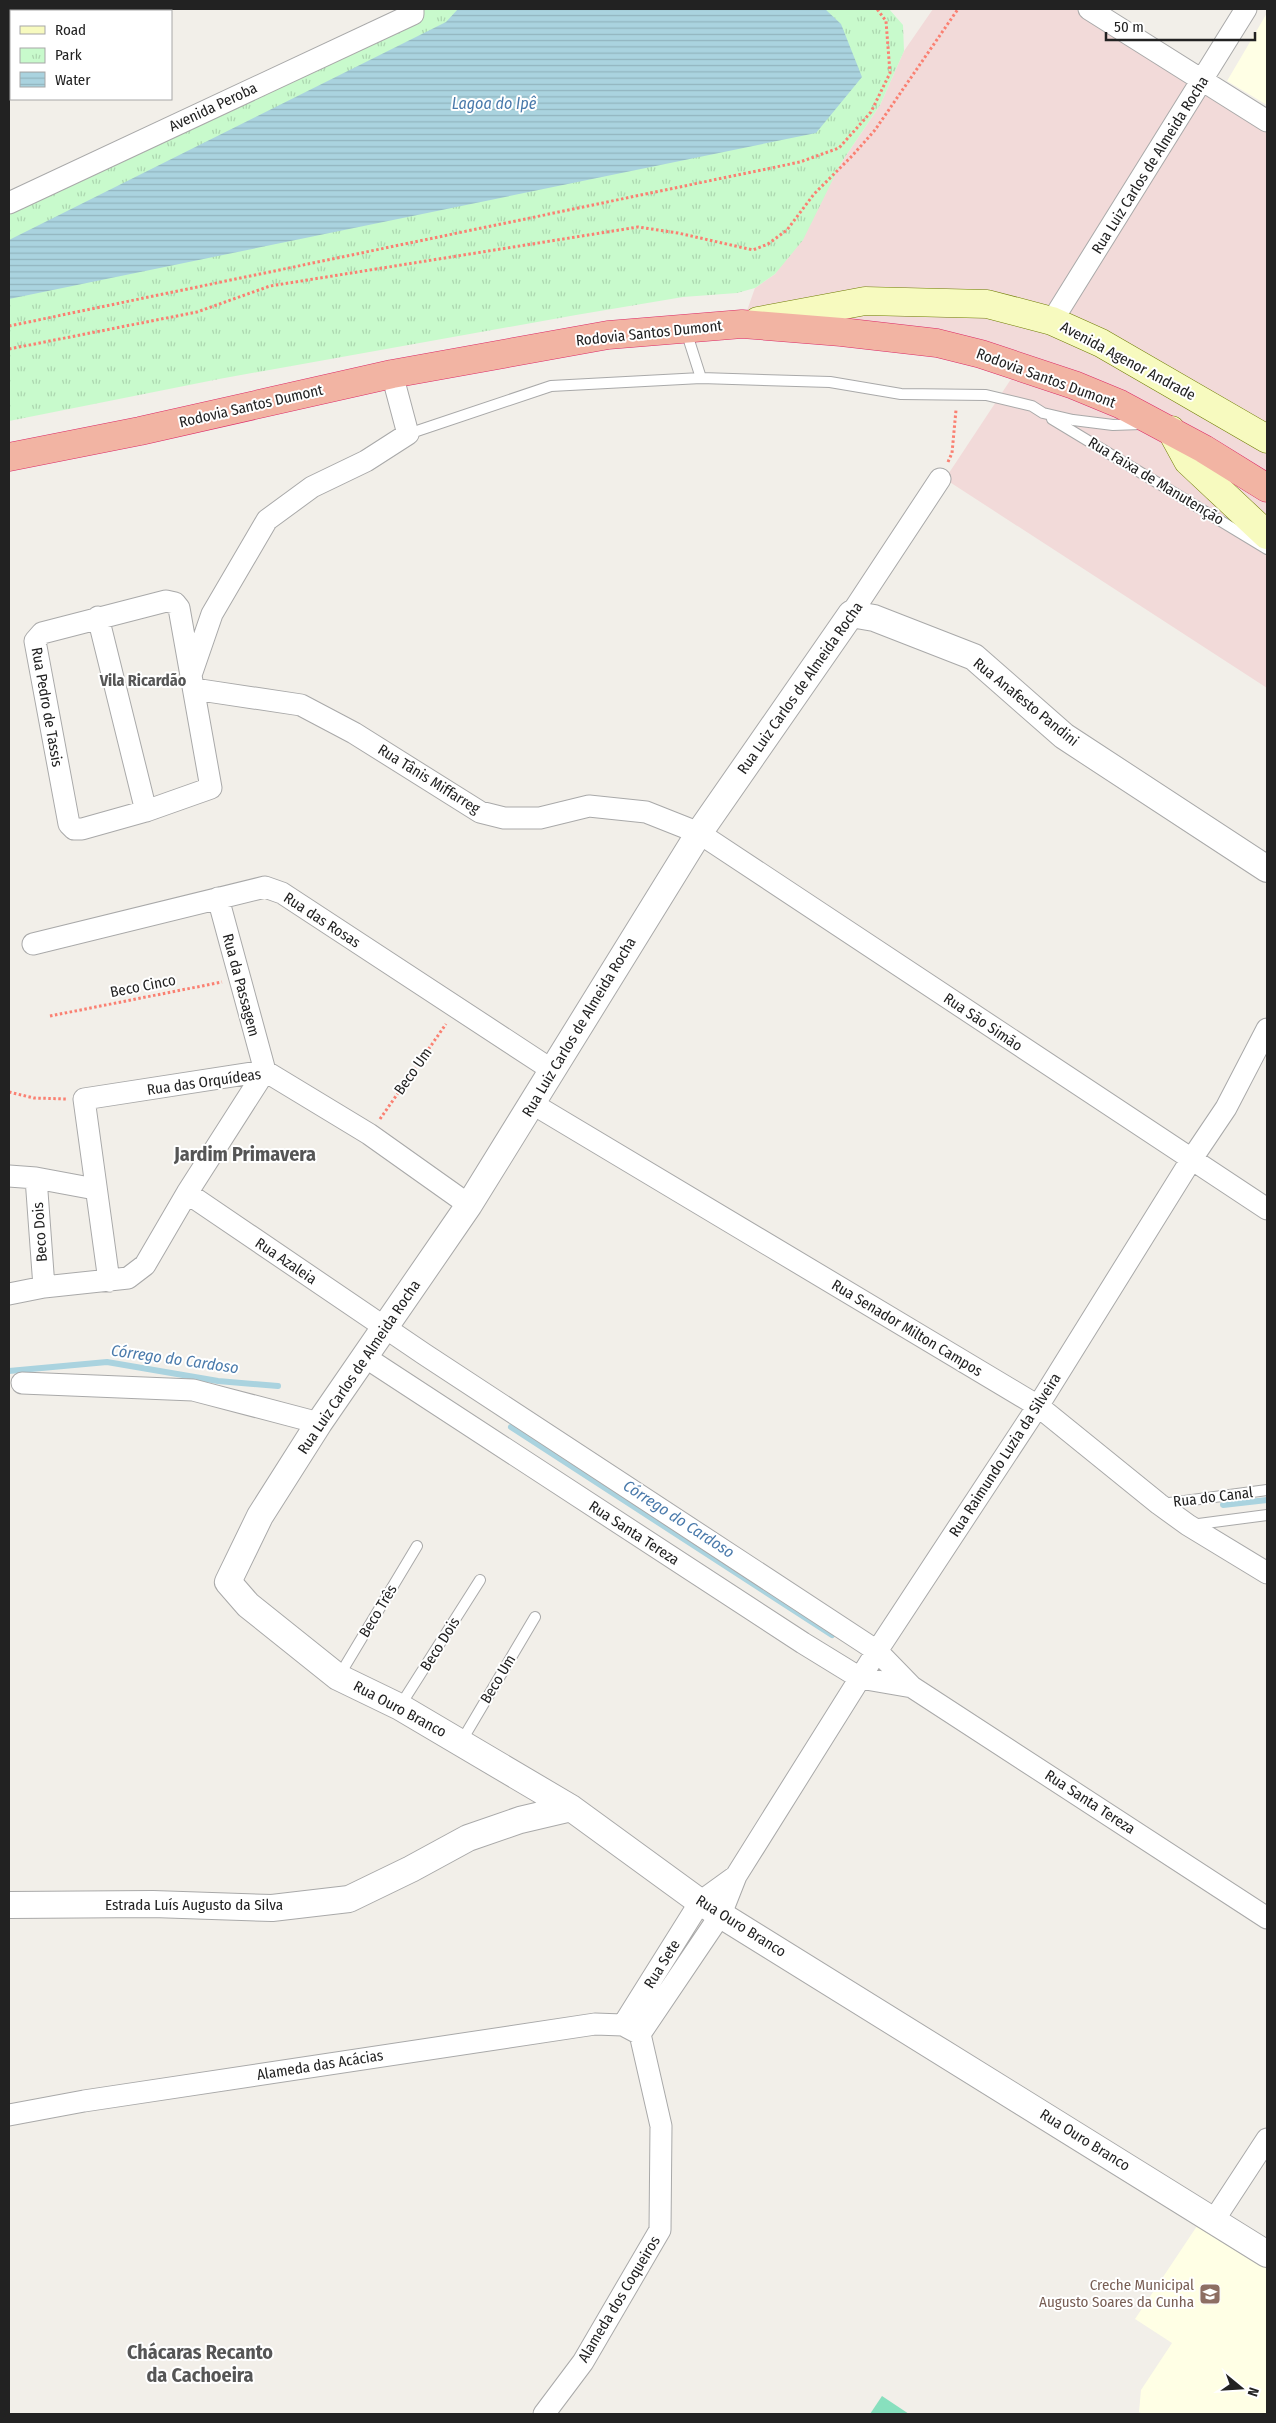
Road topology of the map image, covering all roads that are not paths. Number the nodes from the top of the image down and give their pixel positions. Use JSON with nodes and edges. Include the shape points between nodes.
{"nodes":[{"id":1,"x":413,"y":9,"type":"edge"},
{"id":2,"x":1089,"y":9,"type":"edge"},
{"id":3,"x":1246,"y":9,"type":"edge"},
{"id":4,"x":1203,"y":80,"type":"junction"},
{"id":5,"x":1267,"y":121,"type":"edge"},
{"id":6,"x":9,"y":202,"type":"edge"},
{"id":7,"x":1052,"y":321,"type":"junction"},
{"id":8,"x":742,"y":324,"type":"junction"},
{"id":9,"x":684,"y":327,"type":"junction"},
{"id":10,"x":392,"y":374,"type":"junction"},
{"id":11,"x":701,"y":378,"type":"junction"},
{"id":12,"x":1043,"y":413,"type":"junction"},
{"id":13,"x":1164,"y":427,"type":"junction"},
{"id":14,"x":408,"y":434,"type":"junction"},
{"id":15,"x":1267,"y":439,"type":"edge"},
{"id":16,"x":9,"y":457,"type":"edge"},
{"id":17,"x":940,"y":479,"type":"road end"},
{"id":18,"x":1267,"y":488,"type":"edge"},
{"id":19,"x":1267,"y":535,"type":"edge"},
{"id":20,"x":1267,"y":549,"type":"edge"},
{"id":21,"x":851,"y":614,"type":"junction"},
{"id":22,"x":98,"y":617,"type":"junction"},
{"id":23,"x":192,"y":682,"type":"junction"},
{"id":24,"x":146,"y":811,"type":"junction"},
{"id":25,"x":699,"y":833,"type":"junction"},
{"id":26,"x":1212,"y":834,"type":"junction"},
{"id":27,"x":1267,"y":859,"type":"edge"},
{"id":28,"x":1267,"y":869,"type":"edge"},
{"id":29,"x":218,"y":898,"type":"junction"},
{"id":30,"x":34,"y":944,"type":"dead end"},
{"id":31,"x":1267,"y":1029,"type":"edge"},
{"id":32,"x":552,"y":1070,"type":"junction"},
{"id":33,"x":265,"y":1071,"type":"junction"},
{"id":34,"x":533,"y":1104,"type":"junction"},
{"id":35,"x":1191,"y":1160,"type":"junction"},
{"id":36,"x":9,"y":1176,"type":"edge"},
{"id":37,"x":36,"y":1178,"type":"junction"},
{"id":38,"x":96,"y":1189,"type":"junction"},
{"id":39,"x":187,"y":1193,"type":"junction"},
{"id":40,"x":469,"y":1205,"type":"junction"},
{"id":41,"x":1267,"y":1209,"type":"edge"},
{"id":42,"x":109,"y":1281,"type":"junction"},
{"id":43,"x":44,"y":1287,"type":"junction"},
{"id":44,"x":9,"y":1294,"type":"edge"},
{"id":45,"x":386,"y":1328,"type":"junction"},
{"id":46,"x":366,"y":1357,"type":"junction"},
{"id":47,"x":22,"y":1384,"type":"dead end"},
{"id":48,"x":1038,"y":1406,"type":"junction"},
{"id":49,"x":319,"y":1423,"type":"junction"},
{"id":50,"x":1267,"y":1490,"type":"edge"},
{"id":51,"x":1159,"y":1504,"type":"junction"},
{"id":52,"x":1267,"y":1515,"type":"edge"},
{"id":53,"x":1188,"y":1525,"type":"junction"},
{"id":54,"x":417,"y":1546,"type":"dead end"},
{"id":55,"x":1267,"y":1573,"type":"edge"},
{"id":56,"x":480,"y":1580,"type":"dead end"},
{"id":57,"x":228,"y":1582,"type":"joint"},
{"id":58,"x":535,"y":1617,"type":"dead end"},
{"id":59,"x":877,"y":1651,"type":"junction"},
{"id":60,"x":338,"y":1677,"type":"junction"},
{"id":61,"x":860,"y":1678,"type":"junction"},
{"id":62,"x":912,"y":1687,"type":"junction"},
{"id":63,"x":400,"y":1707,"type":"junction"},
{"id":64,"x":461,"y":1742,"type":"junction"},
{"id":65,"x":571,"y":1808,"type":"junction"},
{"id":66,"x":9,"y":1905,"type":"edge"},
{"id":67,"x":711,"y":1908,"type":"junction"},
{"id":68,"x":1267,"y":1918,"type":"edge"},
{"id":69,"x":632,"y":2030,"type":"junction"},
{"id":70,"x":9,"y":2116,"type":"edge"},
{"id":71,"x":1267,"y":2139,"type":"edge"},
{"id":72,"x":1214,"y":2220,"type":"junction"},
{"id":73,"x":1267,"y":2254,"type":"edge"},
{"id":74,"x":544,"y":2414,"type":"edge"}],
"edges":[{"from":1,"to":6,"type":"street","name":"Avenida Peroba","via":[[413,14]]},
{"from":2,"to":4,"type":"street"},
{"from":3,"to":4,"type":"street","name":"Rua Luiz Carlos de Almeida Rocha"},
{"from":4,"to":5,"type":"street"},
{"from":4,"to":7,"type":"street","name":"Rua Luiz Carlos de Almeida Rocha"},
{"from":7,"to":8,"type":"main road","name":"Avenida Agenor Andrade","via":[[987,304],[865,301]]},
{"from":7,"to":15,"type":"main road","name":"Avenida Agenor Andrade","via":[[1101,343]]},
{"from":8,"to":9,"type":"highway","name":"Rodovia Santos Dumont"},
{"from":8,"to":13,"type":"highway","name":"Rodovia Santos Dumont","via":[[937,343],[1074,385]]},
{"from":9,"to":10,"type":"highway","name":"Rodovia Santos Dumont","via":[[608,334]]},
{"from":9,"to":11,"type":"lane"},
{"from":10,"to":14,"type":"street"},
{"from":10,"to":16,"type":"highway","name":"Rodovia Santos Dumont"},
{"from":11,"to":12,"type":"lane","name":"Rua Faixa de Manutenção","via":[[830,382],[901,394],[995,397],[1032,406]]},
{"from":11,"to":14,"type":"lane","name":"Rua Faixa de Manutenção","via":[[551,386]]},
{"from":12,"to":13,"type":"lane","name":"Rua Faixa de Manutenção","via":[[1113,425]]},
{"from":12,"to":20,"type":"lane","name":"Rua Faixa de Manutenção"},
{"from":13,"to":18,"type":"highway","name":"Rodovia Santos Dumont"},
{"from":13,"to":19,"type":"main road","via":[[1188,461]]},
{"from":14,"to":23,"type":"street","via":[[366,461],[312,487],[267,520],[212,614]]},
{"from":17,"to":21,"type":"street","name":"Rua Luiz Carlos de Almeida Rocha"},
{"from":21,"to":25,"type":"street","name":"Rua Luiz Carlos de Almeida Rocha"},
{"from":21,"to":26,"type":"street","name":"Rua Anafesto Pandini","via":[[874,618],[974,658],[1064,736]]},
{"from":22,"to":23,"type":"street","name":"Rua Pedro de Tassis","via":[[166,601],[175,603],[179,608]]},
{"from":22,"to":24,"type":"street"},
{"from":22,"to":24,"type":"street","name":"Rua Pedro de Tassis","via":[[42,633],[35,642],[68,824],[74,829],[82,829]]},
{"from":23,"to":24,"type":"street","via":[[211,788]]},
{"from":23,"to":25,"type":"street","name":"Rua Tânis Miffarreg","via":[[301,705],[354,733],[480,812],[504,818],[540,818],[589,806],[646,812]]},
{"from":25,"to":32,"type":"street","name":"Rua Luiz Carlos de Almeida Rocha"},
{"from":25,"to":35,"type":"street","name":"Rua São Simão"},
{"from":26,"to":27,"type":"street","name":"Rua Anafesto Pandini"},
{"from":26,"to":28,"type":"street","name":"Rua Anafesto Pandini"},
{"from":29,"to":30,"type":"street","name":"Rua das Rosas"},
{"from":29,"to":32,"type":"street","name":"Rua das Rosas","via":[[266,887],[282,892]]},
{"from":29,"to":33,"type":"street","name":"Rua da Passagem"},
{"from":31,"to":35,"type":"street","name":"Rua Raimundo Luzia da Silveira","via":[[1226,1108]]},
{"from":32,"to":34,"type":"street","name":"Rua Luiz Carlos de Almeida Rocha"},
{"from":33,"to":38,"type":"street","name":"Rua das Orquídeas","via":[[84,1099]]},
{"from":33,"to":39,"type":"street"},
{"from":33,"to":40,"type":"street","name":"Rua das Orquídeas","via":[[369,1134]]},
{"from":34,"to":40,"type":"street","name":"Rua Luiz Carlos de Almeida Rocha"},
{"from":34,"to":48,"type":"street","name":"Rua Senador Milton Campos"},
{"from":35,"to":41,"type":"street","name":"Rua São Simão"},
{"from":35,"to":48,"type":"street","name":"Rua Raimundo Luzia da Silveira"},
{"from":36,"to":37,"type":"street"},
{"from":37,"to":38,"type":"street"},
{"from":37,"to":43,"type":"street","name":"Beco Dois"},
{"from":38,"to":42,"type":"street"},
{"from":39,"to":42,"type":"street","via":[[145,1265],[128,1278]]},
{"from":39,"to":45,"type":"street","name":"Rua Azaleia"},
{"from":40,"to":45,"type":"street","name":"Rua Luiz Carlos de Almeida Rocha"},
{"from":42,"to":43,"type":"street"},
{"from":43,"to":44,"type":"street"},
{"from":45,"to":46,"type":"street","name":"Rua Luiz Carlos de Almeida Rocha"},
{"from":45,"to":59,"type":"street","name":"Rua Santa Tereza"},
{"from":46,"to":49,"type":"street","name":"Rua Luiz Carlos de Almeida Rocha"},
{"from":46,"to":61,"type":"street","name":"Rua Santa Tereza"},
{"from":47,"to":49,"type":"street","via":[[193,1390]]},
{"from":48,"to":51,"type":"street","name":"Rua Senador Milton Campos"},
{"from":48,"to":59,"type":"street","name":"Rua Raimundo Luzia da Silveira"},
{"from":49,"to":57,"type":"street","name":"Rua Luiz Carlos de Almeida Rocha","via":[[260,1516]]},
{"from":50,"to":51,"type":"lane","name":"Rua do Canal"},
{"from":51,"to":53,"type":"street","name":"Rua Senador Milton Campos"},
{"from":52,"to":53,"type":"lane","name":"Rua do Canal"},
{"from":53,"to":55,"type":"street","name":"Rua Senador Milton Campos"},
{"from":54,"to":60,"type":"lane","name":"Beco Três"},
{"from":56,"to":63,"type":"lane","name":"Beco Dois"},
{"from":57,"to":60,"type":"street","name":"Rua Ouro Branco","via":[[248,1605]]},
{"from":58,"to":64,"type":"lane","name":"Beco Um"},
{"from":59,"to":61,"type":"street","name":"Rua Raimundo Luzia da Silveira"},
{"from":59,"to":62,"type":"street","name":"Rua Santa Tereza"},
{"from":60,"to":63,"type":"street","name":"Rua Ouro Branco"},
{"from":61,"to":62,"type":"street","name":"Rua Santa Tereza"},
{"from":61,"to":67,"type":"street","name":"Rua Raimundo Luzia da Silveira","via":[[736,1876]]},
{"from":62,"to":68,"type":"street","name":"Rua Santa Tereza"},
{"from":63,"to":64,"type":"street","name":"Rua Ouro Branco"},
{"from":64,"to":65,"type":"street","name":"Rua Ouro Branco"},
{"from":65,"to":66,"type":"street","name":"Estrada Luís Augusto da Silva","via":[[520,1820],[468,1838],[349,1899],[272,1908],[153,1904]]},
{"from":65,"to":67,"type":"street","name":"Rua Ouro Branco"},
{"from":67,"to":69,"type":"street","name":"Rua Sete"},
{"from":67,"to":72,"type":"street","name":"Rua Ouro Branco"},
{"from":69,"to":70,"type":"street","name":"Alameda das Acácias","via":[[595,2024],[84,2101]]},
{"from":69,"to":74,"type":"street","name":"Alameda dos Coqueiros","via":[[661,2126],[660,2230],[582,2362]]},
{"from":71,"to":72,"type":"street"},
{"from":72,"to":73,"type":"street","name":"Rua Ouro Branco"}]}
